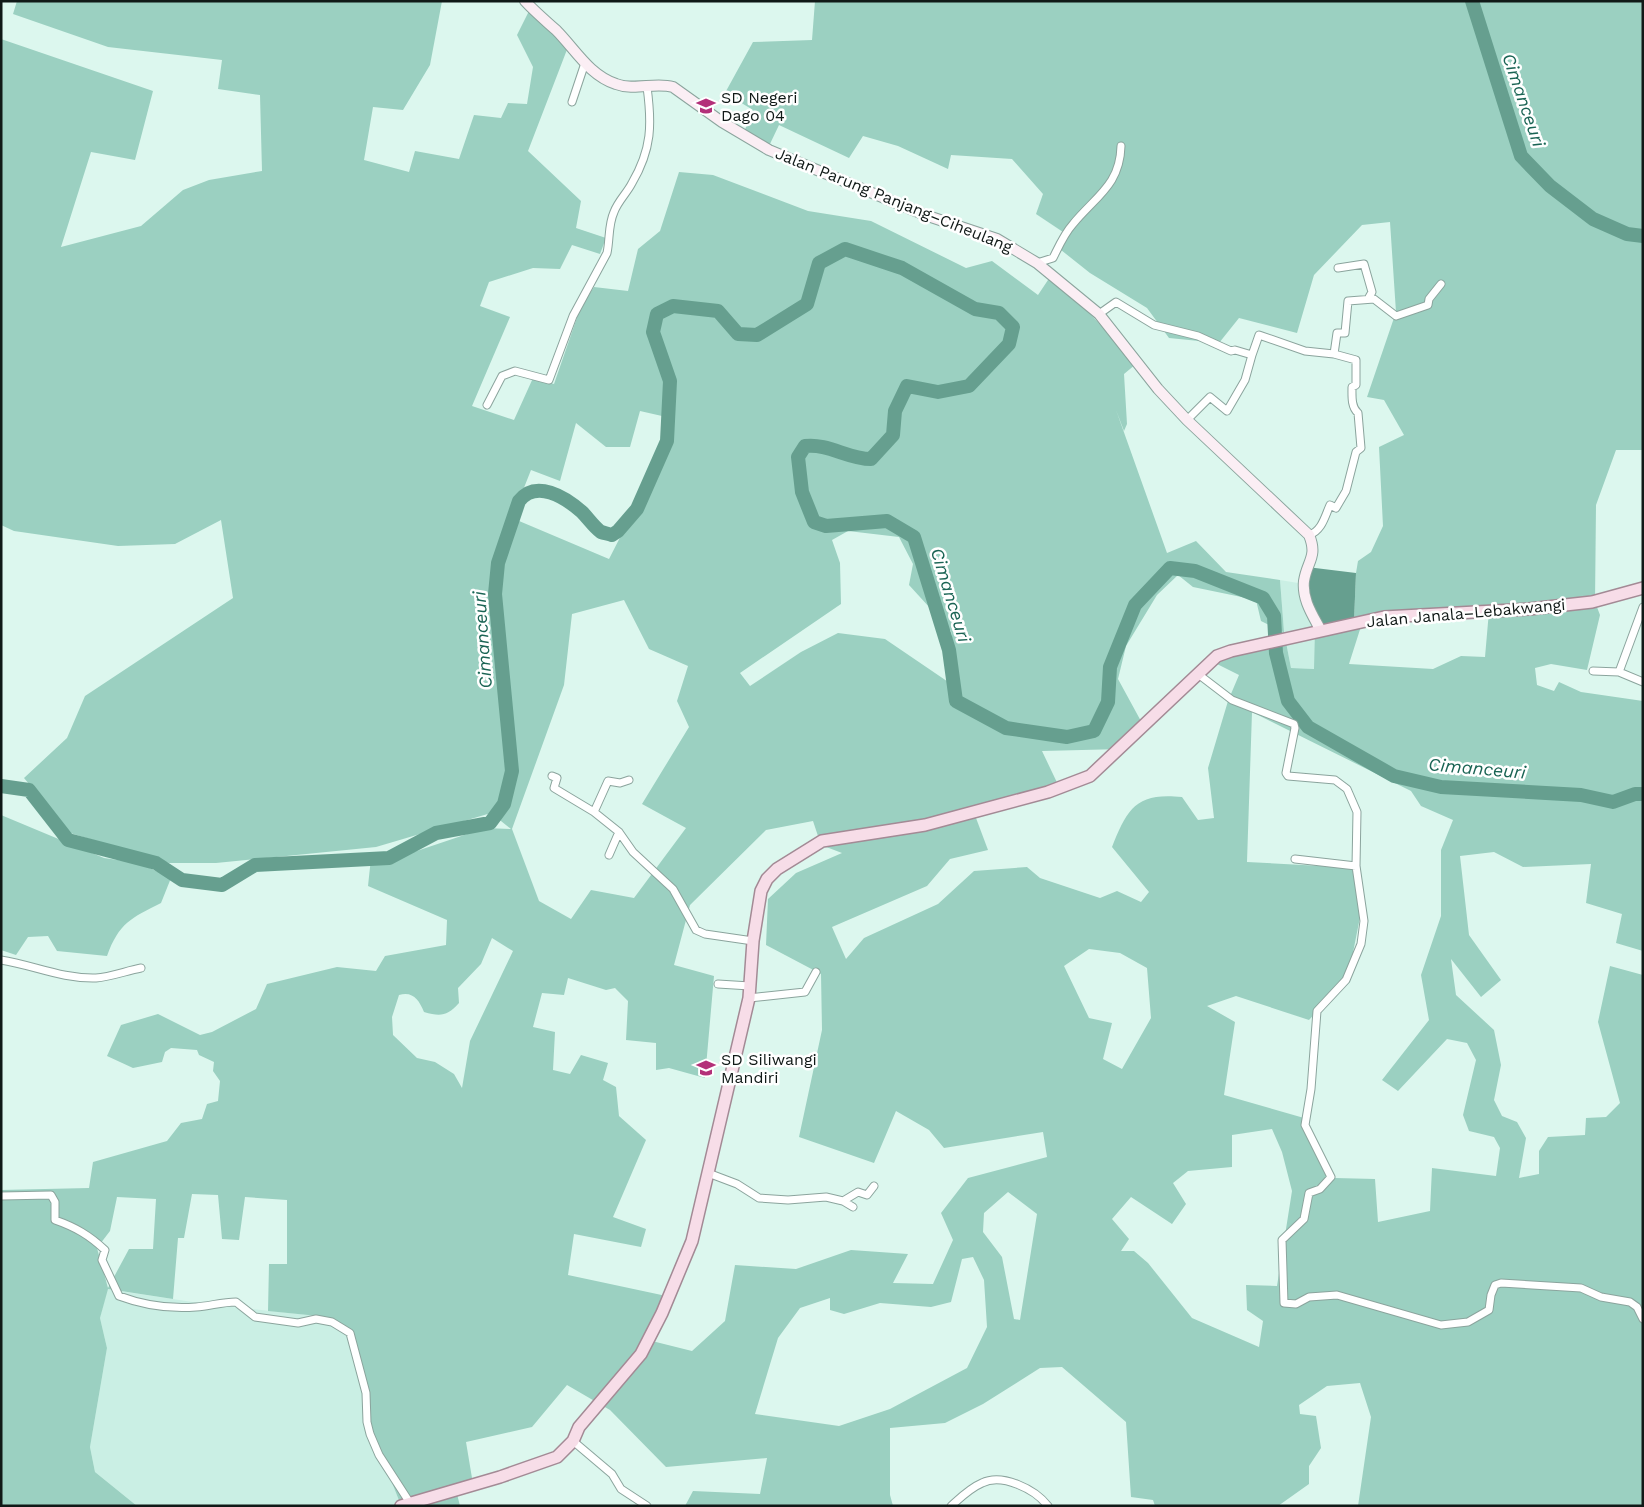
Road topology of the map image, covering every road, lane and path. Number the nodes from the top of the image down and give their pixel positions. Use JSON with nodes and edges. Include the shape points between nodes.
{"nodes":[{"id":1,"x":525,"y":1,"type":"edge"},
{"id":2,"x":585,"y":63,"type":"junction"},
{"id":3,"x":647,"y":87,"type":"junction"},
{"id":4,"x":572,"y":102,"type":"dead end"},
{"id":5,"x":1120,"y":146,"type":"dead end"},
{"id":6,"x":1037,"y":263,"type":"junction"},
{"id":7,"x":1338,"y":268,"type":"dead end"},
{"id":8,"x":1442,"y":284,"type":"dead end"},
{"id":9,"x":1368,"y":299,"type":"junction"},
{"id":10,"x":1099,"y":314,"type":"junction"},
{"id":11,"x":1334,"y":354,"type":"junction"},
{"id":12,"x":1252,"y":355,"type":"junction"},
{"id":13,"x":487,"y":406,"type":"dead end"},
{"id":14,"x":1187,"y":420,"type":"junction"},
{"id":15,"x":1309,"y":535,"type":"junction"},
{"id":16,"x":1643,"y":588,"type":"edge"},
{"id":17,"x":1643,"y":608,"type":"edge"},
{"id":18,"x":1320,"y":629,"type":"junction"},
{"id":19,"x":1593,"y":671,"type":"dead end"},
{"id":20,"x":1619,"y":672,"type":"junction"},
{"id":21,"x":1198,"y":674,"type":"junction"},
{"id":22,"x":1643,"y":682,"type":"edge"},
{"id":23,"x":552,"y":776,"type":"dead end"},
{"id":24,"x":630,"y":780,"type":"dead end"},
{"id":25,"x":594,"y":812,"type":"junction"},
{"id":26,"x":619,"y":832,"type":"junction"},
{"id":27,"x":609,"y":856,"type":"dead end"},
{"id":28,"x":1295,"y":859,"type":"dead end"},
{"id":29,"x":1356,"y":866,"type":"junction"},
{"id":30,"x":753,"y":941,"type":"junction"},
{"id":31,"x":1,"y":960,"type":"edge"},
{"id":32,"x":141,"y":968,"type":"dead end"},
{"id":33,"x":816,"y":972,"type":"dead end"},
{"id":34,"x":718,"y":984,"type":"dead end"},
{"id":35,"x":750,"y":986,"type":"junction"},
{"id":36,"x":750,"y":998,"type":"junction"},
{"id":37,"x":708,"y":1173,"type":"junction"},
{"id":38,"x":874,"y":1186,"type":"dead end"},
{"id":39,"x":1,"y":1196,"type":"edge"},
{"id":40,"x":843,"y":1201,"type":"junction"},
{"id":41,"x":854,"y":1207,"type":"dead end"},
{"id":42,"x":1643,"y":1319,"type":"edge"},
{"id":43,"x":573,"y":1441,"type":"junction"},
{"id":44,"x":405,"y":1504,"type":"edge"},
{"id":45,"x":648,"y":1506,"type":"edge"},
{"id":46,"x":951,"y":1506,"type":"edge"},
{"id":47,"x":1048,"y":1506,"type":"edge"}],
"edges":[{"from":1,"to":2,"type":"street","name":"Jalan Parung Panjang–Ciheulang"},
{"from":2,"to":3,"type":"street","name":"Jalan Parung Panjang–Ciheulang","via":[[615,84]]},
{"from":2,"to":4,"type":"street"},
{"from":3,"to":6,"type":"street","name":"Jalan Parung Panjang–Ciheulang","via":[[673,87],[769,150],[925,215],[997,239]]},
{"from":3,"to":13,"type":"street","via":[[652,119],[644,161],[614,210],[609,224],[607,253],[573,316],[549,380],[515,371],[502,376]]},
{"from":5,"to":6,"type":"street","via":[[1118,167],[1111,184],[1073,223],[1053,258]]},
{"from":6,"to":10,"type":"street","name":"Jalan Parung Panjang–Ciheulang"},
{"from":7,"to":9,"type":"street","via":[[1364,264],[1372,292]]},
{"from":8,"to":9,"type":"street","via":[[1429,298],[1428,305],[1396,316],[1374,299]]},
{"from":9,"to":11,"type":"street","via":[[1348,301],[1345,333],[1337,333]]},
{"from":10,"to":12,"type":"street","via":[[1116,302],[1154,325]]},
{"from":10,"to":14,"type":"street","name":"Jalan Parung Panjang–Ciheulang","via":[[1158,389]]},
{"from":11,"to":12,"type":"street","via":[[1305,351],[1259,335]]},
{"from":11,"to":15,"type":"street","via":[[1356,360],[1352,401],[1353,409],[1358,413],[1361,448],[1356,452],[1346,491],[1336,508],[1330,504],[1322,524]]},
{"from":12,"to":14,"type":"street","via":[[1245,380],[1227,411],[1210,397]]},
{"from":14,"to":15,"type":"street","name":"Jalan Parung Panjang–Ciheulang"},
{"from":15,"to":18,"type":"street","via":[[1313,556],[1304,581],[1306,604]]},
{"from":16,"to":18,"type":"main road","name":"Jalan Janala–Lebakwangi","via":[[1592,602],[1384,617]]},
{"from":17,"to":20,"type":"street"},
{"from":18,"to":21,"type":"main road","name":"Jalan Janala–Lebakwangi","via":[[1217,656]]},
{"from":19,"to":20,"type":"street"},
{"from":20,"to":22,"type":"street"},
{"from":21,"to":29,"type":"street","via":[[1232,700],[1294,724],[1285,768],[1288,776],[1335,780],[1347,789],[1357,817]]},
{"from":21,"to":30,"type":"main road","via":[[1104,764],[1073,784],[925,825],[822,841],[777,869],[767,879],[761,890]]},
{"from":23,"to":25,"type":"street","via":[[557,778],[554,788]]},
{"from":24,"to":25,"type":"street","via":[[620,783],[608,781]]},
{"from":25,"to":26,"type":"street"},
{"from":26,"to":27,"type":"street"},
{"from":26,"to":30,"type":"street","via":[[633,852],[677,894],[696,930]]},
{"from":28,"to":29,"type":"street"},
{"from":29,"to":42,"type":"street","via":[[1364,921],[1361,944],[1346,980],[1317,1011],[1305,1125],[1331,1177],[1320,1189],[1309,1193],[1304,1219],[1282,1240],[1284,1303],[1296,1304],[1309,1298],[1337,1295],[1441,1325],[1468,1322],[1489,1310],[1495,1285],[1502,1283],[1581,1288],[1601,1297],[1630,1302]]},
{"from":30,"to":35,"type":"main road"},
{"from":31,"to":32,"type":"street","via":[[80,977],[98,978]]},
{"from":33,"to":36,"type":"street","via":[[805,992]]},
{"from":34,"to":35,"type":"street"},
{"from":35,"to":36,"type":"main road"},
{"from":36,"to":37,"type":"main road"},
{"from":37,"to":40,"type":"street","via":[[737,1184],[759,1198],[826,1197]]},
{"from":37,"to":43,"type":"main road","via":[[692,1241],[662,1313],[641,1354],[579,1427]]},
{"from":38,"to":40,"type":"street","via":[[867,1195],[858,1192]]},
{"from":39,"to":44,"type":"street","via":[[51,1195],[55,1202],[55,1220],[91,1236],[105,1250],[102,1260],[119,1296],[163,1306],[196,1307],[236,1302],[255,1317],[298,1322],[316,1319],[332,1322],[350,1333],[366,1393],[370,1434]]},
{"from":40,"to":41,"type":"street"},
{"from":43,"to":44,"type":"main road","via":[[557,1457]]},
{"from":43,"to":45,"type":"street","via":[[612,1474],[621,1489]]},
{"from":46,"to":47,"type":"street","via":[[984,1482],[1000,1480],[1036,1494]]}]}
